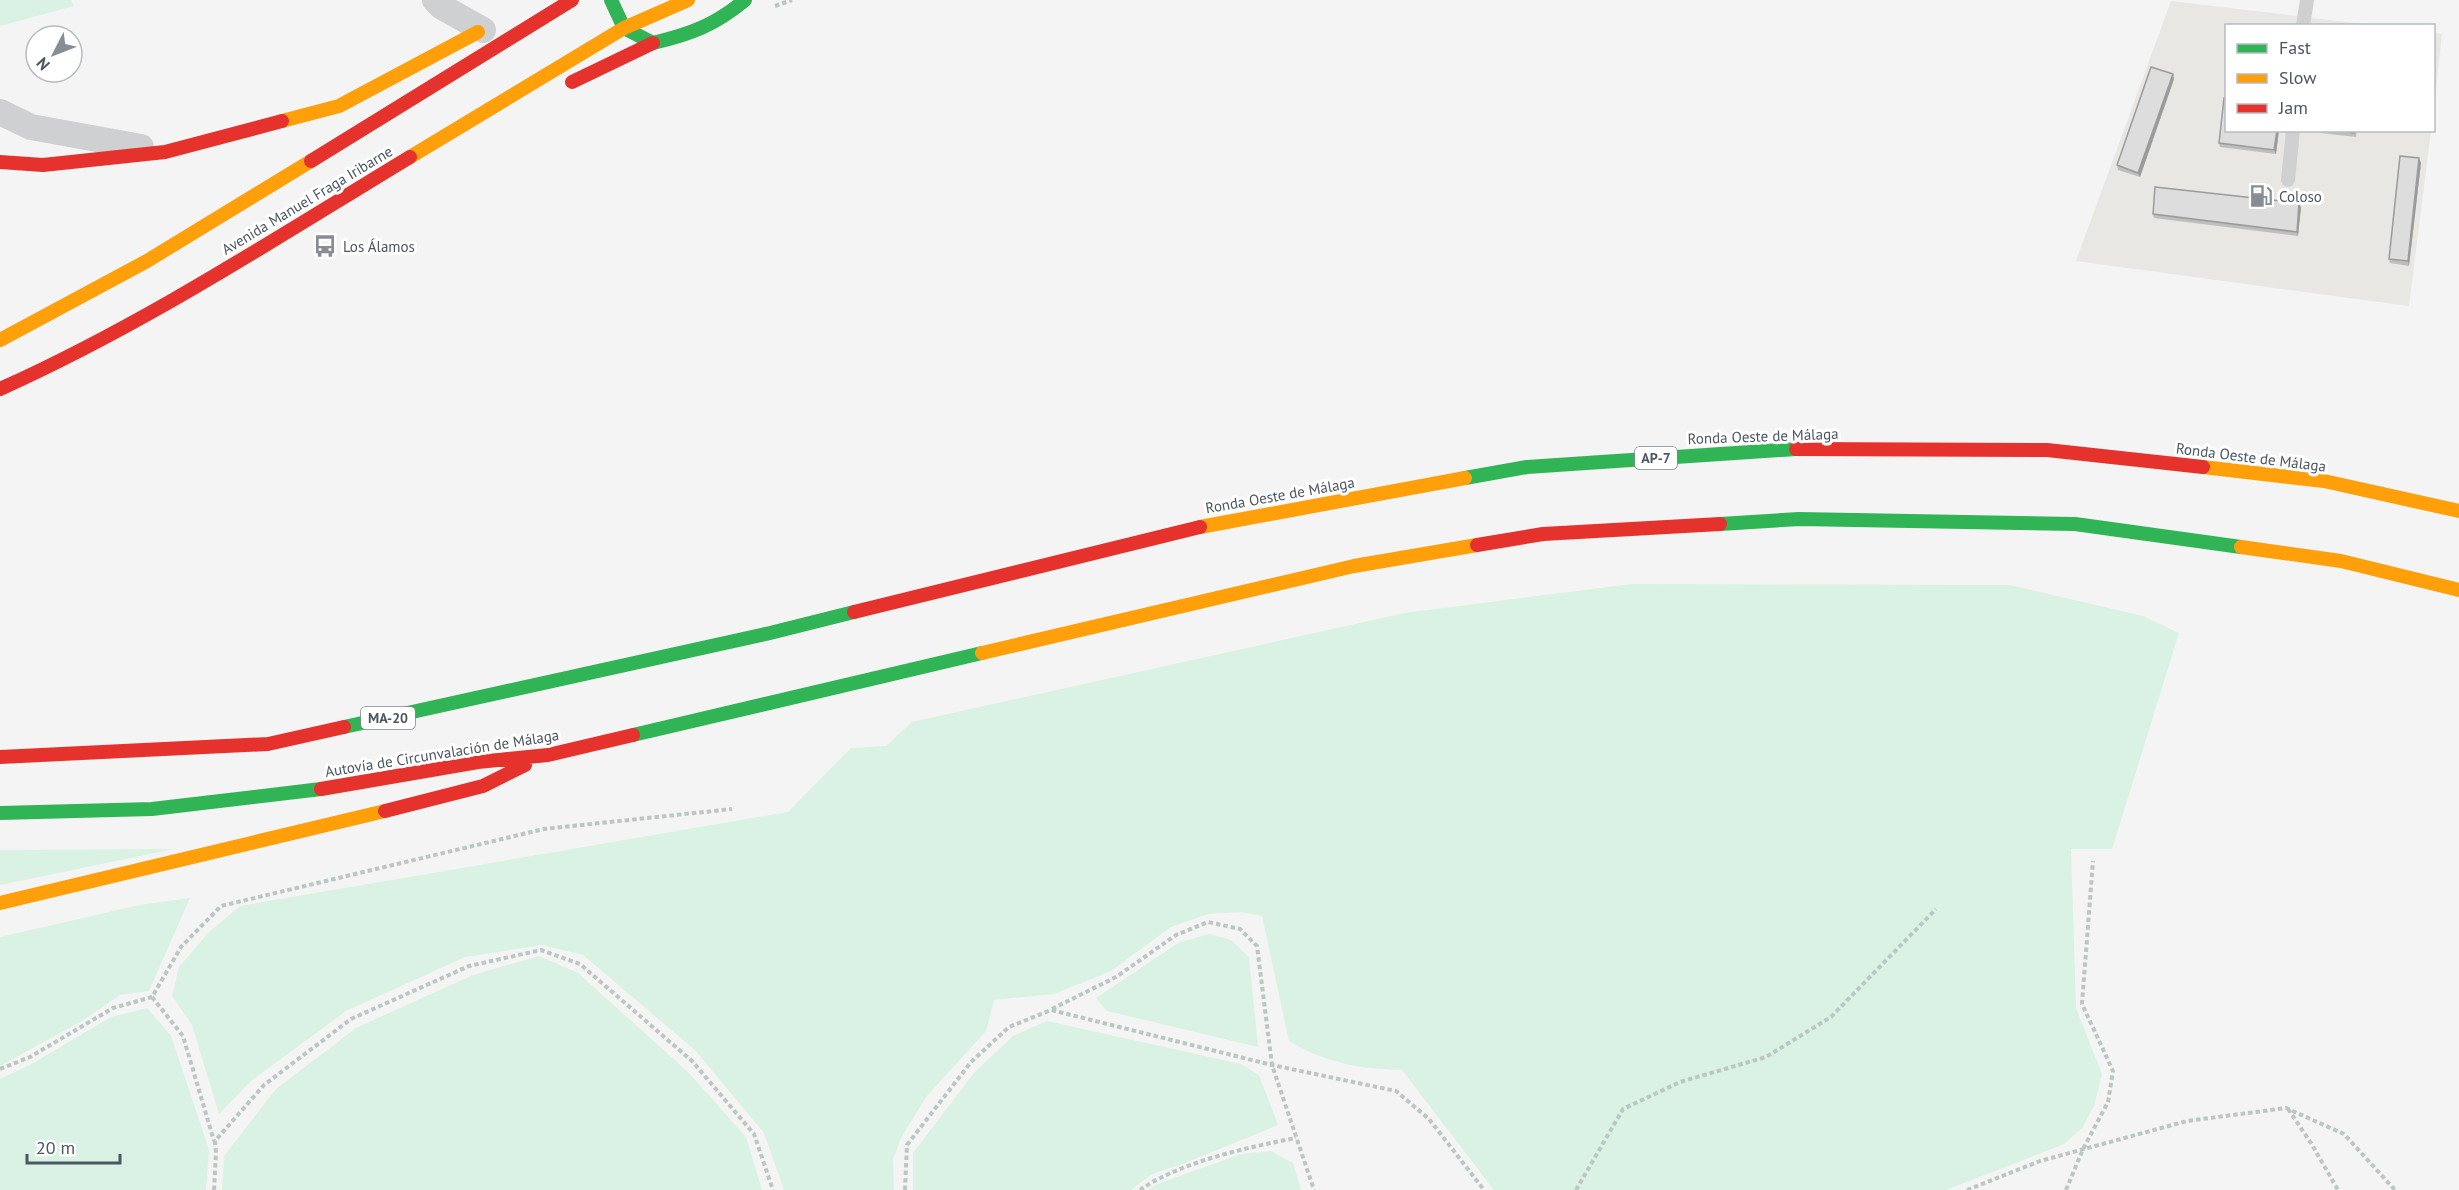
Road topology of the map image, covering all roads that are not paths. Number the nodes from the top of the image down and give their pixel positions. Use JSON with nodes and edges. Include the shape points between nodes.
{"nodes":[{"id":1,"x":435,"y":0,"type":"edge"},
{"id":2,"x":572,"y":0,"type":"edge"},
{"id":3,"x":611,"y":0,"type":"edge"},
{"id":4,"x":688,"y":0,"type":"edge"},
{"id":5,"x":745,"y":0,"type":"edge"},
{"id":6,"x":2307,"y":0,"type":"edge"},
{"id":7,"x":546,"y":15,"type":"junction"},
{"id":8,"x":2302,"y":24,"type":"edge"},
{"id":9,"x":494,"y":27,"type":"junction"},
{"id":10,"x":624,"y":28,"type":"junction"},
{"id":11,"x":653,"y":43,"type":"junction"},
{"id":12,"x":560,"y":88,"type":"dead end"},
{"id":13,"x":519,"y":108,"type":"dead end"},
{"id":14,"x":0,"y":112,"type":"edge"},
{"id":15,"x":2293,"y":132,"type":"edge"},
{"id":16,"x":165,"y":152,"type":"junction"},
{"id":17,"x":0,"y":162,"type":"edge"},
{"id":18,"x":387,"y":172,"type":"junction"},
{"id":19,"x":2288,"y":180,"type":"dead end"},
{"id":20,"x":0,"y":340,"type":"edge"},
{"id":21,"x":0,"y":389,"type":"edge"},
{"id":22,"x":2459,"y":511,"type":"edge"},
{"id":23,"x":2459,"y":590,"type":"edge"},
{"id":24,"x":864,"y":611,"type":"joint"},
{"id":25,"x":548,"y":755,"type":"junction"},
{"id":26,"x":0,"y":757,"type":"edge"},
{"id":27,"x":0,"y":813,"type":"edge"},
{"id":28,"x":0,"y":903,"type":"edge"}],
"edges":[{"from":1,"to":9,"type":"street","via":[[442,7]]},
{"from":2,"to":7,"type":"main road","name":"Avenida Manuel Fraga Iribarne"},
{"from":3,"to":10,"type":"main road"},
{"from":4,"to":10,"type":"main road","name":"Avenida Manuel Fraga Iribarne"},
{"from":5,"to":11,"type":"main road","via":[[723,18],[683,36]]},
{"from":6,"to":8,"type":"lane"},
{"from":7,"to":9,"type":"main road"},
{"from":7,"to":20,"type":"main road","name":"Avenida Manuel Fraga Iribarne","via":[[151,260]]},
{"from":9,"to":16,"type":"main road","via":[[339,106]]},
{"from":10,"to":11,"type":"main road"},
{"from":10,"to":18,"type":"main road","name":"Avenida Manuel Fraga Iribarne"},
{"from":11,"to":12,"type":"main road"},
{"from":13,"to":18,"type":"main road"},
{"from":14,"to":16,"type":"street","via":[[31,127]]},
{"from":15,"to":19,"type":"lane"},
{"from":16,"to":17,"type":"main road","via":[[43,165]]},
{"from":18,"to":21,"type":"main road","name":"Avenida Manuel Fraga Iribarne","via":[[174,299]]},
{"from":22,"to":24,"type":"main road","name":"Ronda Oeste de Málaga","number":"AP-7","via":[[2324,482],[2047,450],[1785,449],[1527,467],[1181,530]]},
{"from":23,"to":25,"type":"main road","name":"Autovía de Circunvalación de Málaga","via":[[2341,561],[2075,524],[1776,520],[1543,534],[1354,566]]},
{"from":24,"to":26,"type":"main road","number":"MA-20","via":[[268,744]]},
{"from":25,"to":27,"type":"main road","name":"Autovía de Circunvalación de Málaga","via":[[152,809]]},
{"from":25,"to":28,"type":"main road","via":[[483,786]]}]}
